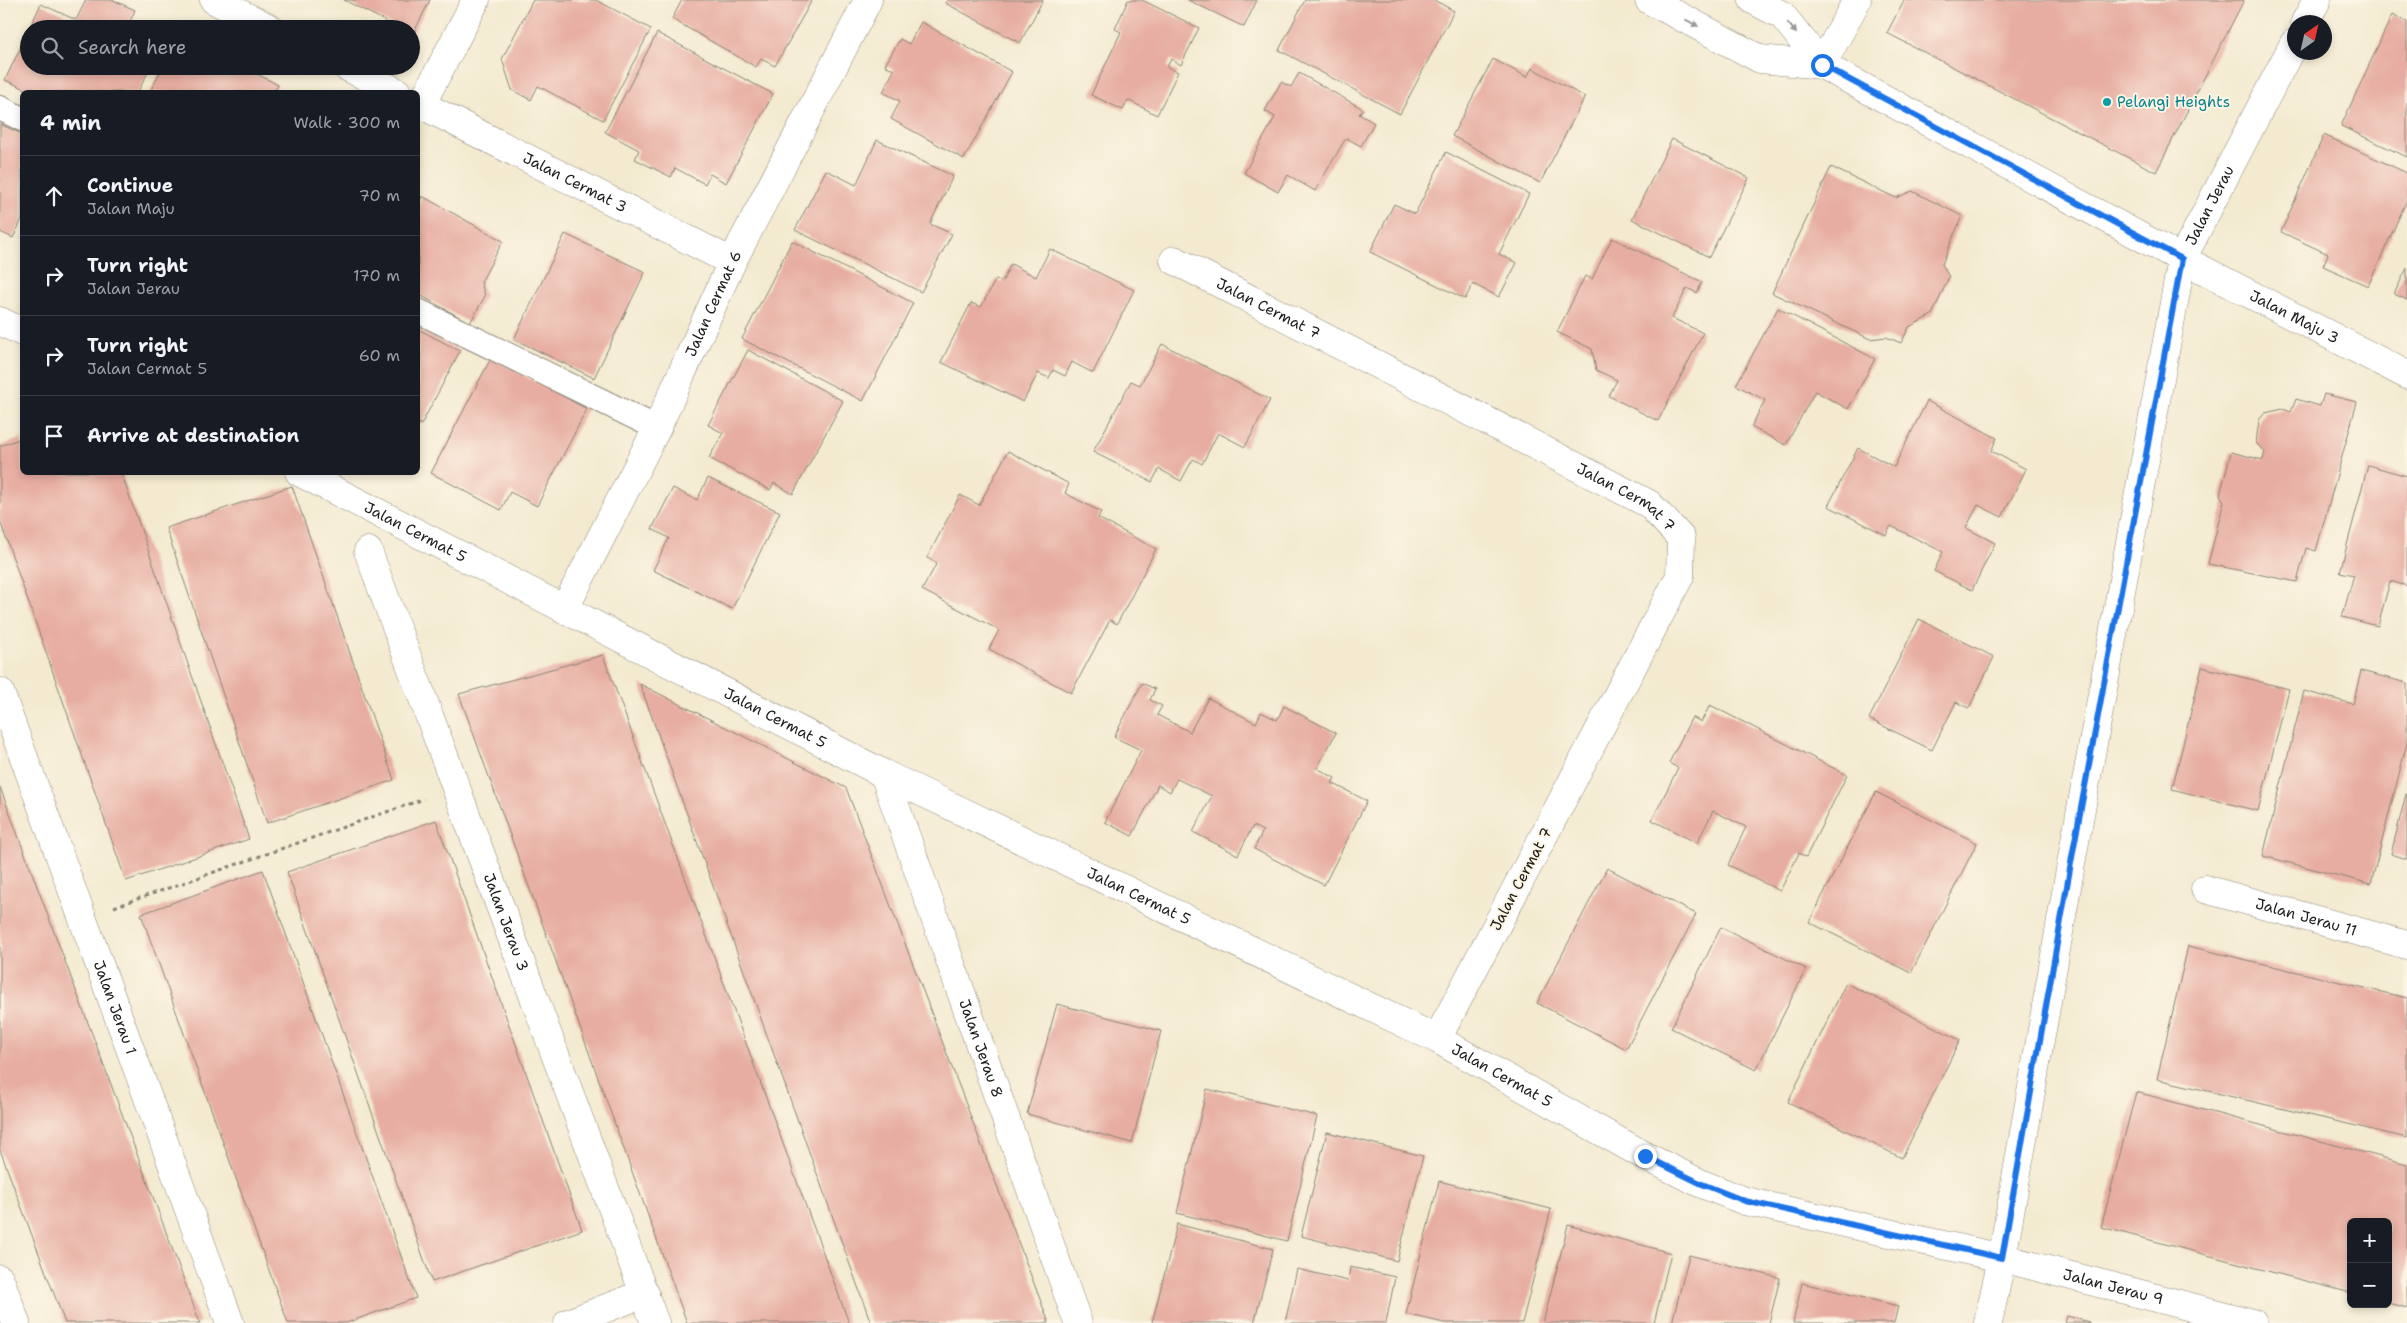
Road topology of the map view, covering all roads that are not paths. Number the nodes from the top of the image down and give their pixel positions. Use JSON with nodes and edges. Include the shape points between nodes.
{"nodes":[{"id":1,"x":214,"y":0,"type":"edge"},
{"id":2,"x":476,"y":0,"type":"edge"},
{"id":3,"x":868,"y":0,"type":"edge"},
{"id":4,"x":1649,"y":0,"type":"edge"},
{"id":5,"x":1753,"y":0,"type":"edge"},
{"id":6,"x":1857,"y":0,"type":"edge"},
{"id":7,"x":2317,"y":0,"type":"edge"},
{"id":8,"x":242,"y":6,"type":"edge"},
{"id":9,"x":2309,"y":15,"type":"edge"},
{"id":10,"x":260,"y":20,"type":"edge"},
{"id":11,"x":2287,"y":56,"type":"edge"},
{"id":12,"x":1822,"y":65,"type":"junction"},
{"id":13,"x":363,"y":75,"type":"edge"},
{"id":14,"x":393,"y":90,"type":"edge"},
{"id":15,"x":420,"y":102,"type":"edge"},
{"id":16,"x":420,"y":105,"type":"edge"},
{"id":17,"x":0,"y":108,"type":"edge"},
{"id":18,"x":20,"y":118,"type":"edge"},
{"id":19,"x":2182,"y":259,"type":"junction"},
{"id":20,"x":1174,"y":260,"type":"dead end"},
{"id":21,"x":732,"y":262,"type":"junction"},
{"id":22,"x":420,"y":312,"type":"edge"},
{"id":23,"x":0,"y":321,"type":"edge"},
{"id":24,"x":20,"y":331,"type":"edge"},
{"id":25,"x":2407,"y":375,"type":"edge"},
{"id":26,"x":657,"y":428,"type":"junction"},
{"id":27,"x":305,"y":475,"type":"edge"},
{"id":28,"x":368,"y":551,"type":"dead end"},
{"id":29,"x":564,"y":610,"type":"junction"},
{"id":30,"x":0,"y":692,"type":"edge"},
{"id":31,"x":884,"y":774,"type":"junction"},
{"id":32,"x":2205,"y":889,"type":"dead end"},
{"id":33,"x":2407,"y":946,"type":"edge"},
{"id":34,"x":1437,"y":1039,"type":"junction"},
{"id":35,"x":2002,"y":1258,"type":"junction"},
{"id":36,"x":0,"y":1280,"type":"edge"},
{"id":37,"x":646,"y":1293,"type":"junction"},
{"id":38,"x":16,"y":1323,"type":"edge"},
{"id":39,"x":230,"y":1323,"type":"edge"},
{"id":40,"x":568,"y":1323,"type":"edge"},
{"id":41,"x":655,"y":1323,"type":"edge"},
{"id":42,"x":1078,"y":1323,"type":"edge"},
{"id":43,"x":1988,"y":1323,"type":"edge"},
{"id":44,"x":2252,"y":1323,"type":"edge"}],
"edges":[{"from":1,"to":8,"type":"street"},
{"from":2,"to":15,"type":"street"},
{"from":3,"to":21,"type":"street","name":"Jalan Cermat 6"},
{"from":4,"to":12,"type":"street","one_way":true,"via":[[1760,59]]},
{"from":5,"to":12,"type":"street","one_way":true,"via":[[1782,16]]},
{"from":6,"to":12,"type":"street"},
{"from":7,"to":9,"type":"street"},
{"from":8,"to":10,"type":"street"},
{"from":11,"to":19,"type":"street","name":"Jalan Jerau"},
{"from":12,"to":19,"type":"street","name":"Jalan Maju 3"},
{"from":13,"to":14,"type":"street"},
{"from":16,"to":21,"type":"street","name":"Jalan Cermat 3"},
{"from":17,"to":18,"type":"lane"},
{"from":19,"to":25,"type":"street","name":"Jalan Maju 3"},
{"from":19,"to":35,"type":"street","name":"Jalan Jerau"},
{"from":20,"to":34,"type":"street","name":"Jalan Cermat 7","via":[[1649,504],[1681,538],[1680,576]]},
{"from":21,"to":26,"type":"street","name":"Jalan Cermat 6"},
{"from":22,"to":26,"type":"lane"},
{"from":23,"to":24,"type":"street"},
{"from":26,"to":29,"type":"street","name":"Jalan Cermat 6"},
{"from":27,"to":29,"type":"street","name":"Jalan Cermat 5"},
{"from":28,"to":37,"type":"street","name":"Jalan Jerau 3"},
{"from":29,"to":31,"type":"street","name":"Jalan Cermat 5"},
{"from":30,"to":39,"type":"street","name":"Jalan Jerau 1"},
{"from":31,"to":34,"type":"street","name":"Jalan Cermat 5"},
{"from":31,"to":42,"type":"street","name":"Jalan Jerau 8"},
{"from":32,"to":33,"type":"street","name":"Jalan Jerau 11"},
{"from":34,"to":35,"type":"street","name":"Jalan Cermat 5","via":[[1645,1156],[1745,1201]]},
{"from":35,"to":43,"type":"street","name":"Jalan Jerau"},
{"from":35,"to":44,"type":"street","name":"Jalan Jerau 9"},
{"from":36,"to":38,"type":"street"},
{"from":37,"to":40,"type":"street"},
{"from":37,"to":41,"type":"street","name":"Jalan Jerau 3"}]}
